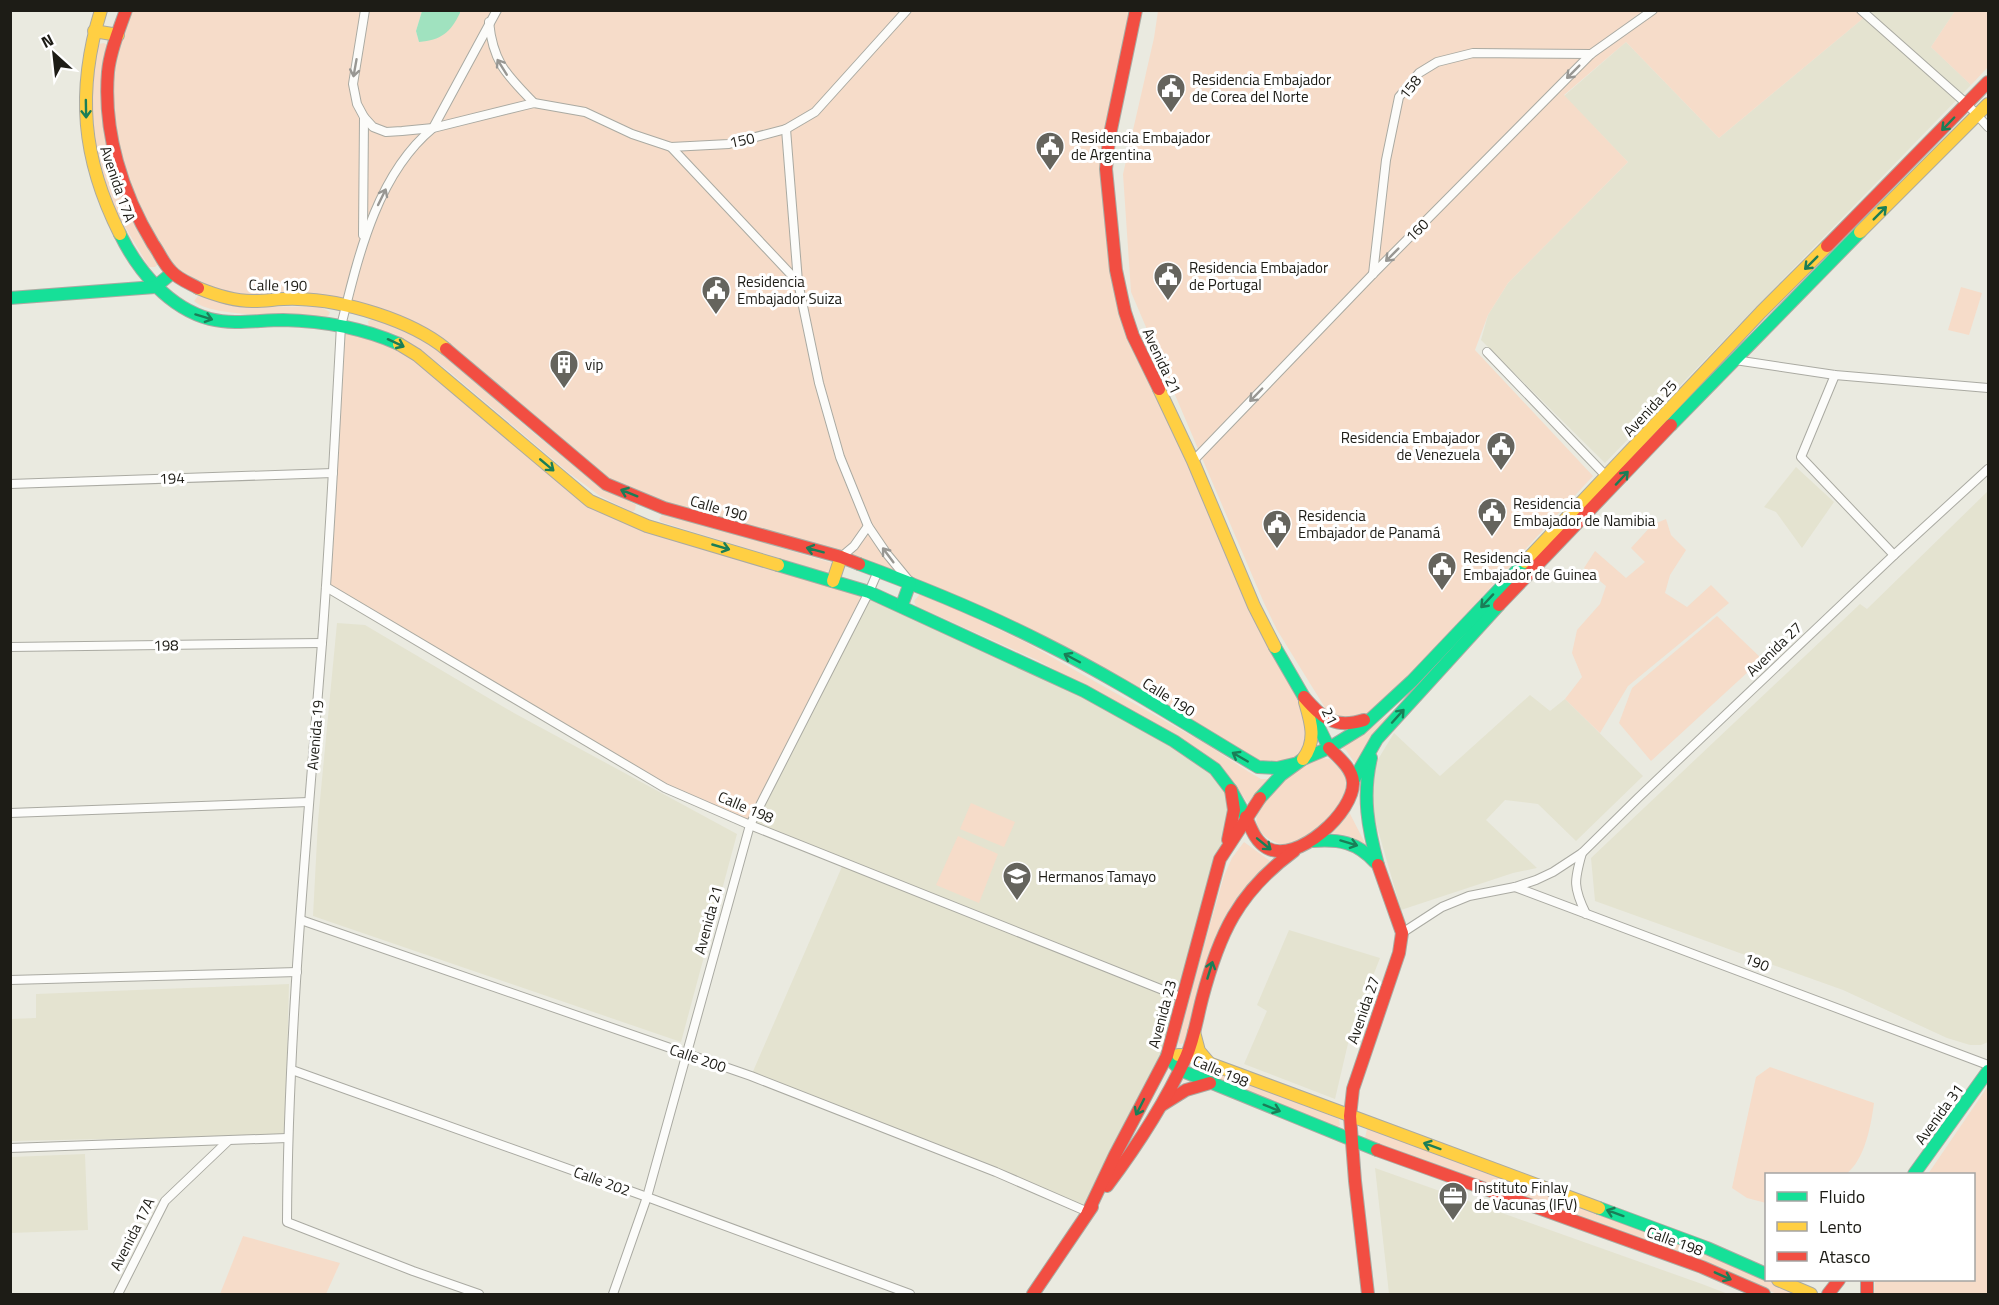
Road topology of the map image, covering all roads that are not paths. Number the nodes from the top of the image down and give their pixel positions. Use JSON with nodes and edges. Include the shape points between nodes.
{"nodes":[{"id":1,"x":101,"y":10,"type":"edge"},
{"id":2,"x":126,"y":10,"type":"edge"},
{"id":3,"x":365,"y":10,"type":"edge"},
{"id":4,"x":497,"y":10,"type":"edge"},
{"id":5,"x":908,"y":10,"type":"edge"},
{"id":6,"x":1137,"y":10,"type":"edge"},
{"id":7,"x":1653,"y":10,"type":"edge"},
{"id":8,"x":1861,"y":10,"type":"edge"},
{"id":9,"x":489,"y":21,"type":"junction"},
{"id":10,"x":94,"y":31,"type":"junction"},
{"id":11,"x":118,"y":35,"type":"junction"},
{"id":12,"x":1591,"y":54,"type":"junction"},
{"id":13,"x":1989,"y":82,"type":"edge"},
{"id":14,"x":534,"y":103,"type":"junction"},
{"id":15,"x":1967,"y":104,"type":"junction"},
{"id":16,"x":1989,"y":104,"type":"edge"},
{"id":17,"x":1978,"y":115,"type":"junction"},
{"id":18,"x":364,"y":117,"type":"junction"},
{"id":19,"x":1989,"y":127,"type":"edge"},
{"id":20,"x":433,"y":128,"type":"junction"},
{"id":21,"x":786,"y":129,"type":"junction"},
{"id":22,"x":671,"y":147,"type":"junction"},
{"id":23,"x":362,"y":252,"type":"junction"},
{"id":24,"x":172,"y":273,"type":"junction"},
{"id":25,"x":1373,"y":274,"type":"junction"},
{"id":26,"x":798,"y":282,"type":"junction"},
{"id":27,"x":155,"y":287,"type":"junction"},
{"id":28,"x":10,"y":298,"type":"edge"},
{"id":29,"x":346,"y":306,"type":"junction"},
{"id":30,"x":340,"y":326,"type":"junction"},
{"id":31,"x":1487,"y":352,"type":"dead end"},
{"id":32,"x":1736,"y":360,"type":"junction"},
{"id":33,"x":1835,"y":375,"type":"junction"},
{"id":34,"x":1989,"y":388,"type":"edge"},
{"id":35,"x":1193,"y":461,"type":"junction"},
{"id":36,"x":1989,"y":469,"type":"edge"},
{"id":37,"x":333,"y":473,"type":"junction"},
{"id":38,"x":1607,"y":477,"type":"junction"},
{"id":39,"x":10,"y":484,"type":"edge"},
{"id":40,"x":654,"y":504,"type":"junction"},
{"id":41,"x":647,"y":526,"type":"junction"},
{"id":42,"x":868,"y":526,"type":"junction"},
{"id":43,"x":1893,"y":555,"type":"junction"},
{"id":44,"x":841,"y":557,"type":"junction"},
{"id":45,"x":878,"y":571,"type":"junction"},
{"id":46,"x":833,"y":581,"type":"junction"},
{"id":47,"x":910,"y":582,"type":"junction"},
{"id":48,"x":326,"y":587,"type":"junction"},
{"id":49,"x":869,"y":592,"type":"junction"},
{"id":50,"x":902,"y":605,"type":"junction"},
{"id":51,"x":322,"y":643,"type":"junction"},
{"id":52,"x":10,"y":647,"type":"edge"},
{"id":53,"x":1304,"y":698,"type":"junction"},
{"id":54,"x":1377,"y":715,"type":"junction"},
{"id":55,"x":1377,"y":739,"type":"junction"},
{"id":56,"x":1329,"y":748,"type":"junction"},
{"id":57,"x":1299,"y":761,"type":"junction"},
{"id":58,"x":1352,"y":787,"type":"junction"},
{"id":59,"x":1231,"y":790,"type":"junction"},
{"id":60,"x":309,"y":802,"type":"junction"},
{"id":61,"x":10,"y":813,"type":"edge"},
{"id":62,"x":1246,"y":817,"type":"junction"},
{"id":63,"x":750,"y":825,"type":"junction"},
{"id":64,"x":1313,"y":841,"type":"junction"},
{"id":65,"x":1294,"y":851,"type":"junction"},
{"id":66,"x":1582,"y":854,"type":"junction"},
{"id":67,"x":1220,"y":859,"type":"junction"},
{"id":68,"x":1378,"y":865,"type":"junction"},
{"id":69,"x":1515,"y":887,"type":"junction"},
{"id":70,"x":1586,"y":914,"type":"junction"},
{"id":71,"x":301,"y":920,"type":"junction"},
{"id":72,"x":1402,"y":933,"type":"junction"},
{"id":73,"x":297,"y":972,"type":"junction"},
{"id":74,"x":10,"y":980,"type":"edge"},
{"id":75,"x":1183,"y":998,"type":"junction"},
{"id":76,"x":1194,"y":1026,"type":"junction"},
{"id":77,"x":687,"y":1054,"type":"junction"},
{"id":78,"x":1187,"y":1055,"type":"junction"},
{"id":79,"x":1167,"y":1056,"type":"junction"},
{"id":80,"x":1210,"y":1064,"type":"junction"},
{"id":81,"x":1989,"y":1065,"type":"edge"},
{"id":82,"x":292,"y":1070,"type":"junction"},
{"id":83,"x":1179,"y":1070,"type":"junction"},
{"id":84,"x":1989,"y":1071,"type":"edge"},
{"id":85,"x":1210,"y":1083,"type":"junction"},
{"id":86,"x":1160,"y":1106,"type":"junction"},
{"id":87,"x":1350,"y":1116,"type":"junction"},
{"id":88,"x":287,"y":1138,"type":"junction"},
{"id":89,"x":228,"y":1141,"type":"junction"},
{"id":90,"x":1352,"y":1141,"type":"junction"},
{"id":91,"x":10,"y":1148,"type":"edge"},
{"id":92,"x":1915,"y":1173,"type":"edge"},
{"id":93,"x":647,"y":1197,"type":"junction"},
{"id":94,"x":1088,"y":1212,"type":"junction"},
{"id":95,"x":1765,"y":1273,"type":"edge"},
{"id":96,"x":1780,"y":1281,"type":"edge"},
{"id":97,"x":1838,"y":1281,"type":"edge"},
{"id":98,"x":118,"y":1294,"type":"edge"},
{"id":99,"x":479,"y":1294,"type":"edge"},
{"id":100,"x":613,"y":1294,"type":"edge"},
{"id":101,"x":910,"y":1294,"type":"edge"},
{"id":102,"x":1033,"y":1294,"type":"edge"},
{"id":103,"x":1368,"y":1294,"type":"edge"},
{"id":104,"x":1764,"y":1294,"type":"edge"},
{"id":105,"x":1811,"y":1294,"type":"edge"},
{"id":106,"x":1828,"y":1294,"type":"edge"}],
"edges":[{"from":1,"to":10,"type":"main road","name":"Avenida 17A"},
{"from":2,"to":11,"type":"main road","name":"Avenida 17A"},
{"from":3,"to":18,"type":"street","one_way":true,"via":[[352,84]]},
{"from":4,"to":9,"type":"street"},
{"from":5,"to":21,"type":"street","name":"150","via":[[815,112]]},
{"from":6,"to":35,"type":"main road","name":"Avenida 21","via":[[1106,169],[1116,270],[1132,333]]},
{"from":7,"to":12,"type":"street","name":"160"},
{"from":8,"to":15,"type":"street"},
{"from":14,"to":9,"type":"street","one_way":true,"via":[[500,64]]},
{"from":9,"to":20,"type":"street"},
{"from":10,"to":11,"type":"main road"},
{"from":10,"to":27,"type":"main road","name":"Avenida 17A","one_way":true,"via":[[85,81],[86,128],[94,172],[120,236]]},
{"from":11,"to":24,"type":"main road","name":"Avenida 17A","via":[[108,70],[109,119],[117,165],[141,223]]},
{"from":12,"to":25,"type":"street","name":"160","one_way":true},
{"from":12,"to":25,"type":"street","name":"158","via":[[1473,53],[1437,62],[1419,73],[1399,97],[1386,160]]},
{"from":13,"to":15,"type":"main road","name":"Avenida 25"},
{"from":14,"to":20,"type":"street","name":"150"},
{"from":14,"to":22,"type":"street","name":"150","via":[[585,112]]},
{"from":15,"to":17,"type":"street"},
{"from":15,"to":38,"type":"main road","name":"Avenida 25","one_way":true,"via":[[1761,312]]},
{"from":16,"to":17,"type":"main road","name":"Avenida 25"},
{"from":17,"to":19,"type":"street"},
{"from":32,"to":17,"type":"main road","name":"Avenida 25","one_way":true},
{"from":18,"to":20,"type":"street","name":"150","via":[[373,127],[386,132]]},
{"from":18,"to":23,"type":"street"},
{"from":23,"to":20,"type":"street","one_way":true,"via":[[378,203],[391,179],[411,149]]},
{"from":21,"to":22,"type":"street","name":"150","via":[[729,144]]},
{"from":21,"to":26,"type":"street"},
{"from":22,"to":26,"type":"street"},
{"from":23,"to":29,"type":"street","name":"Avenida 19"},
{"from":24,"to":27,"type":"main road"},
{"from":24,"to":29,"type":"main road","name":"Calle 190","via":[[217,294],[248,301],[302,299]]},
{"from":25,"to":35,"type":"street","name":"160","one_way":true},
{"from":26,"to":42,"type":"street","via":[[819,383],[840,457]]},
{"from":27,"to":28,"type":"main road"},
{"from":27,"to":30,"type":"main road","one_way":true,"via":[[177,304],[209,319],[284,320]]},
{"from":29,"to":30,"type":"street","name":"Avenida 19"},
{"from":40,"to":29,"type":"main road","name":"Calle 190","one_way":true,"via":[[606,484],[437,342],[379,314]]},
{"from":30,"to":37,"type":"street","name":"Avenida 19"},
{"from":30,"to":41,"type":"main road","one_way":true,"via":[[380,336],[417,355],[590,501]]},
{"from":31,"to":38,"type":"street"},
{"from":32,"to":33,"type":"street"},
{"from":55,"to":32,"type":"main road","name":"Avenida 25","one_way":true,"via":[[1506,597]]},
{"from":33,"to":34,"type":"street"},
{"from":33,"to":43,"type":"street","via":[[1801,457]]},
{"from":35,"to":53,"type":"main road","name":"Avenida 21","via":[[1254,606]]},
{"from":36,"to":43,"type":"street","name":"Avenida 27"},
{"from":37,"to":39,"type":"street","name":"194"},
{"from":37,"to":48,"type":"street","name":"Avenida 19"},
{"from":38,"to":54,"type":"main road","name":"Avenida 25","one_way":true},
{"from":40,"to":41,"type":"main road"},
{"from":44,"to":40,"type":"main road","name":"Calle 190","one_way":true},
{"from":41,"to":46,"type":"main road","one_way":true},
{"from":42,"to":44,"type":"street"},
{"from":47,"to":42,"type":"street","one_way":true},
{"from":43,"to":66,"type":"street","name":"Avenida 27"},
{"from":44,"to":45,"type":"main road","name":"Calle 190"},
{"from":44,"to":46,"type":"main road"},
{"from":45,"to":47,"type":"main road","name":"Calle 190"},
{"from":45,"to":49,"type":"street","name":"Avenida 21"},
{"from":46,"to":49,"type":"main road"},
{"from":47,"to":50,"type":"main road"},
{"from":57,"to":47,"type":"main road","name":"Calle 190","one_way":true,"via":[[1277,768],[1258,767],[1043,642]]},
{"from":48,"to":51,"type":"street","name":"Avenida 19"},
{"from":48,"to":63,"type":"street","name":"Calle 198","via":[[664,788]]},
{"from":49,"to":50,"type":"main road"},
{"from":49,"to":63,"type":"street","name":"Avenida 21"},
{"from":50,"to":59,"type":"main road","via":[[1084,691],[1174,741],[1215,769]]},
{"from":51,"to":52,"type":"street","name":"198"},
{"from":51,"to":60,"type":"street","name":"Avenida 19"},
{"from":53,"to":54,"type":"main road","via":[[1322,717],[1339,724]]},
{"from":53,"to":56,"type":"main road","name":"21"},
{"from":53,"to":57,"type":"main road","via":[[1313,742],[1309,753]]},
{"from":54,"to":56,"type":"main road","name":"Avenida 25"},
{"from":55,"to":58,"type":"main road","name":"Avenida 25"},
{"from":55,"to":68,"type":"main road","via":[[1364,791],[1365,815]]},
{"from":56,"to":57,"type":"main road"},
{"from":56,"to":58,"type":"main road","via":[[1343,762]]},
{"from":57,"to":62,"type":"main road","via":[[1254,804]]},
{"from":58,"to":64,"type":"main road","via":[[1335,820]]},
{"from":58,"to":68,"type":"main road"},
{"from":59,"to":62,"type":"main road"},
{"from":59,"to":67,"type":"main road","via":[[1234,810]]},
{"from":60,"to":61,"type":"street"},
{"from":60,"to":71,"type":"street","name":"Avenida 19"},
{"from":62,"to":65,"type":"main road","one_way":true,"via":[[1250,829],[1266,848]]},
{"from":62,"to":67,"type":"main road","name":"Avenida 23"},
{"from":63,"to":75,"type":"street","name":"Calle 198"},
{"from":63,"to":77,"type":"street","name":"Avenida 21"},
{"from":64,"to":65,"type":"main road"},
{"from":64,"to":68,"type":"main road","one_way":true,"via":[[1345,841],[1364,848]]},
{"from":76,"to":65,"type":"main road","name":"Avenida 23","one_way":true,"via":[[1219,943],[1260,879]]},
{"from":66,"to":69,"type":"street","name":"Avenida 27","via":[[1553,872]]},
{"from":66,"to":70,"type":"street","via":[[1574,881]]},
{"from":67,"to":75,"type":"main road","name":"Avenida 23"},
{"from":68,"to":72,"type":"main road"},
{"from":69,"to":70,"type":"street","name":"190"},
{"from":69,"to":72,"type":"street","name":"Avenida 27","via":[[1469,896],[1442,907]]},
{"from":70,"to":81,"type":"street","name":"190"},
{"from":71,"to":73,"type":"street","name":"Avenida 19"},
{"from":71,"to":77,"type":"street","name":"Calle 200"},
{"from":72,"to":87,"type":"main road","name":"Avenida 27","via":[[1399,953],[1353,1089]]},
{"from":73,"to":74,"type":"street"},
{"from":73,"to":82,"type":"street","name":"Avenida 19"},
{"from":75,"to":79,"type":"main road","name":"Avenida 23"},
{"from":76,"to":78,"type":"main road","name":"Avenida 23"},
{"from":76,"to":80,"type":"main road","via":[[1199,1051]]},
{"from":77,"to":93,"type":"street","name":"Avenida 21"},
{"from":77,"to":94,"type":"street","name":"Calle 200"},
{"from":78,"to":79,"type":"main road","name":"Calle 198"},
{"from":78,"to":80,"type":"main road","name":"Calle 198"},
{"from":78,"to":83,"type":"main road","name":"Avenida 23"},
{"from":79,"to":83,"type":"main road","name":"Calle 198"},
{"from":79,"to":94,"type":"main road","name":"Avenida 23","one_way":true},
{"from":80,"to":87,"type":"main road","name":"Calle 198"},
{"from":82,"to":88,"type":"street","name":"Avenida 19"},
{"from":82,"to":93,"type":"street","name":"Calle 202"},
{"from":83,"to":85,"type":"main road","name":"Calle 198"},
{"from":83,"to":86,"type":"main road","name":"Avenida 23"},
{"from":84,"to":92,"type":"main road","name":"Avenida 31"},
{"from":85,"to":86,"type":"main road","via":[[1186,1090]]},
{"from":85,"to":90,"type":"main road","name":"Calle 198","one_way":true},
{"from":86,"to":94,"type":"main road","name":"Avenida 23"},
{"from":87,"to":90,"type":"main road","name":"Avenida 27"},
{"from":95,"to":87,"type":"main road","name":"Calle 198","one_way":true},
{"from":88,"to":89,"type":"street"},
{"from":88,"to":99,"type":"street","name":"Avenida 19","via":[[287,1222]]},
{"from":89,"to":91,"type":"street"},
{"from":89,"to":98,"type":"street","name":"Avenida 17A","via":[[165,1201]]},
{"from":90,"to":103,"type":"main road","name":"Avenida 27"},
{"from":90,"to":104,"type":"main road","name":"Calle 198","one_way":true,"via":[[1702,1267]]},
{"from":93,"to":100,"type":"street","name":"Avenida 21"},
{"from":93,"to":101,"type":"street","name":"Calle 202"},
{"from":94,"to":102,"type":"main road","name":"Avenida 23"},
{"from":96,"to":105,"type":"main road"},
{"from":97,"to":106,"type":"main road"}]}
